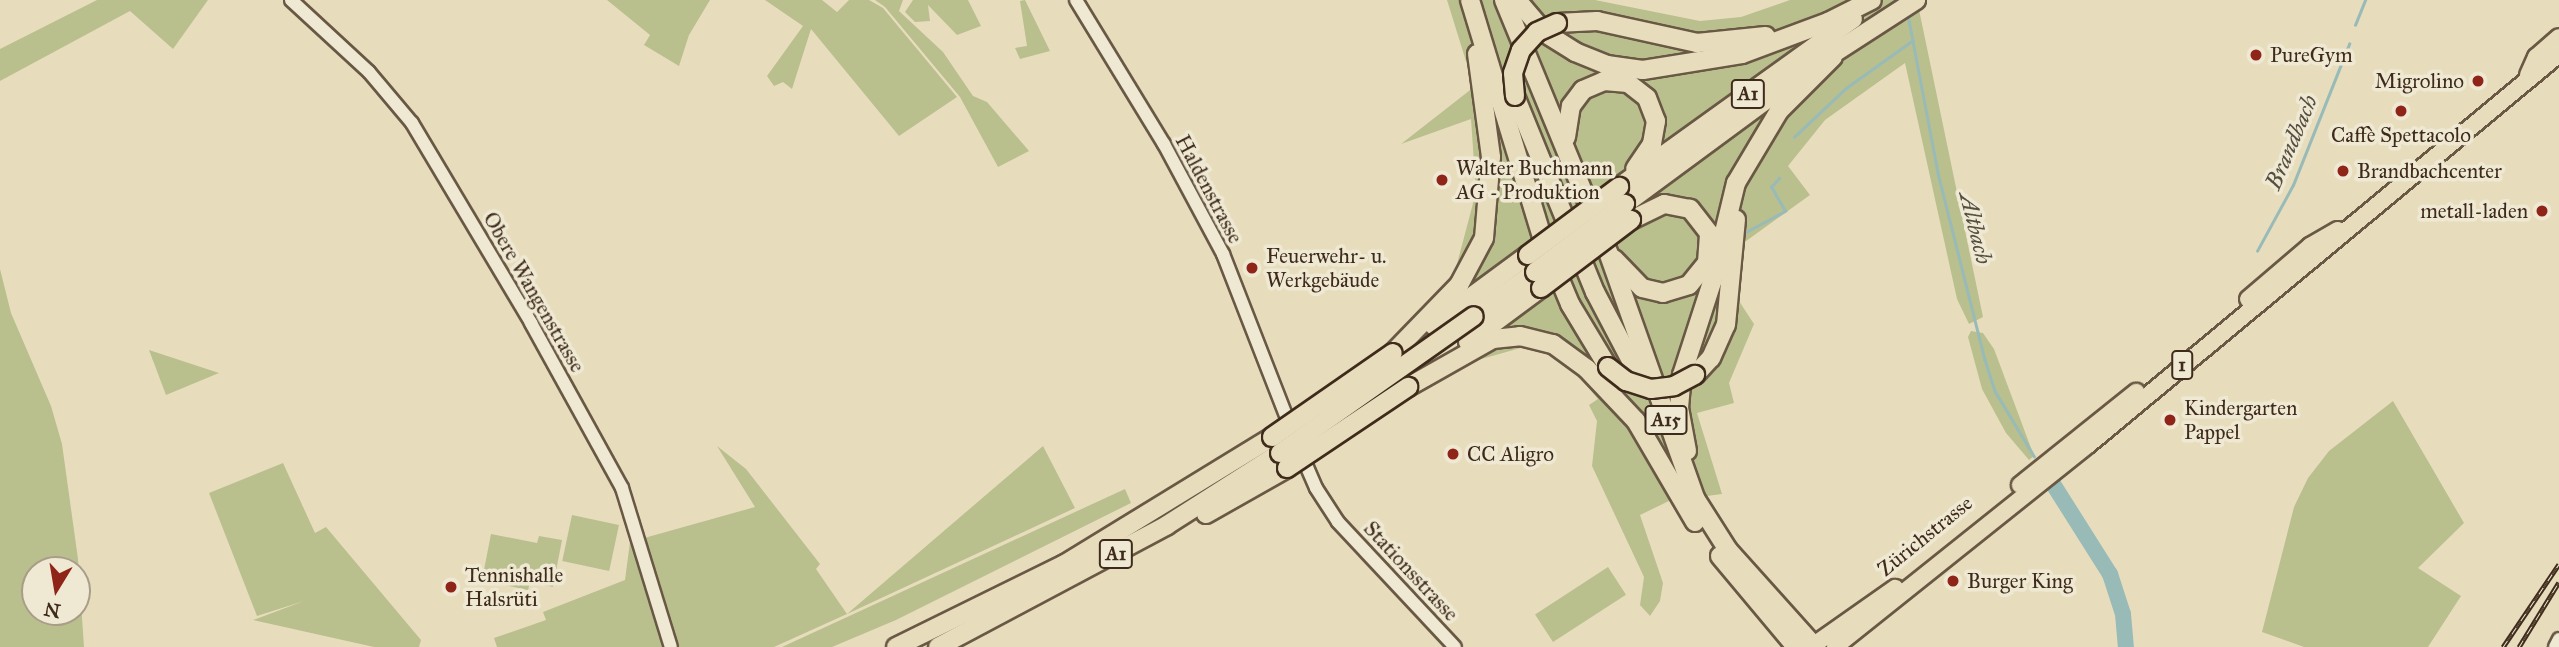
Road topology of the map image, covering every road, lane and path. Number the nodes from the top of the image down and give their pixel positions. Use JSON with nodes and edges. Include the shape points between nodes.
{"nodes":[{"id":1,"x":291,"y":0,"type":"edge"},
{"id":2,"x":1076,"y":0,"type":"edge"},
{"id":3,"x":1463,"y":0,"type":"edge"},
{"id":4,"x":1470,"y":0,"type":"edge"},
{"id":5,"x":1493,"y":0,"type":"edge"},
{"id":6,"x":1504,"y":0,"type":"edge"},
{"id":7,"x":1517,"y":0,"type":"edge"},
{"id":8,"x":1853,"y":0,"type":"edge"},
{"id":9,"x":1872,"y":0,"type":"edge"},
{"id":10,"x":1877,"y":0,"type":"edge"},
{"id":11,"x":1916,"y":0,"type":"edge"},
{"id":12,"x":2559,"y":37,"type":"edge"},
{"id":13,"x":2559,"y":54,"type":"edge"},
{"id":14,"x":1833,"y":57,"type":"junction"},
{"id":15,"x":2528,"y":75,"type":"junction"},
{"id":16,"x":1566,"y":142,"type":"junction"},
{"id":17,"x":1754,"y":148,"type":"junction"},
{"id":18,"x":1625,"y":204,"type":"junction"},
{"id":19,"x":1608,"y":252,"type":"junction"},
{"id":20,"x":1535,"y":271,"type":"junction"},
{"id":21,"x":1473,"y":315,"type":"junction"},
{"id":22,"x":1638,"y":374,"type":"junction"},
{"id":23,"x":1279,"y":453,"type":"junction"},
{"id":24,"x":2064,"y":455,"type":"junction"},
{"id":25,"x":1679,"y":496,"type":"junction"},
{"id":26,"x":1338,"y":522,"type":"joint"},
{"id":27,"x":1751,"y":573,"type":"junction"},
{"id":28,"x":2559,"y":639,"type":"edge"},
{"id":29,"x":942,"y":645,"type":"edge"},
{"id":30,"x":1814,"y":646,"type":"edge"},
{"id":31,"x":671,"y":647,"type":"edge"},
{"id":32,"x":896,"y":647,"type":"edge"},
{"id":33,"x":1455,"y":647,"type":"edge"},
{"id":34,"x":1796,"y":647,"type":"edge"},
{"id":35,"x":1835,"y":647,"type":"edge"},
{"id":36,"x":2555,"y":647,"type":"edge"}],
"edges":[{"from":1,"to":31,"type":"street","name":"Obere Wangenstrasse","via":[[369,72],[412,123],[507,281],[622,488]]},
{"from":2,"to":26,"type":"street","name":"Haldenstrasse","via":[[1164,144],[1223,254],[1308,471]]},
{"from":3,"to":21,"type":"highway","via":[[1483,80],[1492,184]]},
{"from":4,"to":17,"type":"highway","bridge":true,"via":[[1545,247],[1576,316],[1608,367],[1626,381],[1651,389],[1674,386],[1695,375],[1715,352],[1726,325],[1738,203]]},
{"from":5,"to":22,"type":"highway","number":"A15","via":[[1574,195]]},
{"from":6,"to":16,"type":"highway","number":"A15"},
{"from":7,"to":9,"type":"highway","via":[[1545,33],[1575,52],[1607,65],[1654,70],[1754,50]]},
{"from":8,"to":22,"type":"highway","bridge":true,"via":[[1797,26],[1724,43],[1674,40],[1588,20],[1557,23],[1537,32],[1521,50],[1513,73],[1515,96],[1595,292]]},
{"from":10,"to":18,"type":"highway","number":"A1"},
{"from":11,"to":14,"type":"highway","number":"A1"},
{"from":12,"to":15,"type":"main road","number":"1","via":[[2536,57]]},
{"from":13,"to":15,"type":"main road","number":"1"},
{"from":14,"to":17,"type":"highway","via":[[1785,104]]},
{"from":14,"to":18,"type":"highway","number":"A1","via":[[1797,77]]},
{"from":15,"to":24,"type":"main road","number":"1","via":[[2352,223],[2310,246]]},
{"from":16,"to":18,"type":"highway","via":[[1571,106],[1586,88],[1611,80],[1640,91],[1654,111],[1655,137]]},
{"from":16,"to":19,"type":"highway","number":"A15"},
{"from":17,"to":27,"type":"highway","via":[[1733,190],[1712,282],[1684,367],[1679,408],[1695,473]]},
{"from":18,"to":19,"type":"highway","via":[[1664,204],[1695,212],[1707,228],[1710,247],[1699,277],[1679,290],[1652,292],[1630,278]]},
{"from":18,"to":20,"type":"highway","number":"A1","bridge":true},
{"from":18,"to":20,"type":"highway","bridge":true},
{"from":19,"to":27,"type":"highway","number":"A15","via":[[1690,489],[1719,538]]},
{"from":20,"to":21,"type":"highway","number":"A1"},
{"from":21,"to":23,"type":"highway","number":"A1","bridge":true},
{"from":21,"to":23,"type":"highway","number":"A1","bridge":true,"via":[[1393,354]]},
{"from":21,"to":23,"type":"highway","bridge":true,"via":[[1408,387]]},
{"from":21,"to":25,"type":"highway","via":[[1575,357],[1636,421]]},
{"from":22,"to":25,"type":"highway","number":"A15"},
{"from":23,"to":29,"type":"highway","number":"A1","via":[[1167,525]]},
{"from":23,"to":29,"type":"highway","via":[[1086,580]]},
{"from":23,"to":32,"type":"highway","number":"A1"},
{"from":24,"to":30,"type":"main road","name":"Zürichstrasse","number":"1"},
{"from":24,"to":35,"type":"main road","name":"Zürichstrasse","number":"1"},
{"from":25,"to":34,"type":"highway","number":"A15","via":[[1717,553]]},
{"from":26,"to":33,"type":"street","name":"Stationsstrasse"},
{"from":27,"to":30,"type":"highway","number":"A15"},
{"from":28,"to":36,"type":"street"}]}
